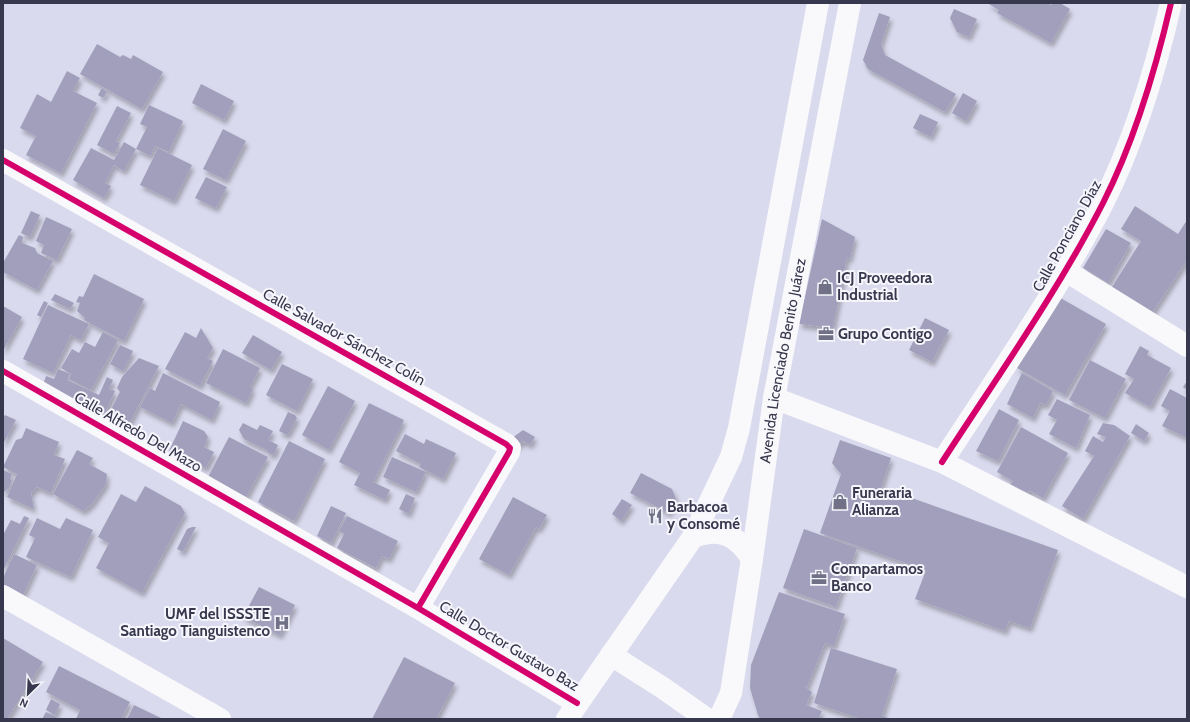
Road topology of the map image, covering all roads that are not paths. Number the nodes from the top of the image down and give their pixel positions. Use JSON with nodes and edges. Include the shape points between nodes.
{"nodes":[{"id":1,"x":818,"y":3,"type":"edge"},
{"id":2,"x":850,"y":3,"type":"edge"},
{"id":3,"x":1171,"y":3,"type":"edge"},
{"id":4,"x":3,"y":160,"type":"edge"},
{"id":5,"x":1066,"y":271,"type":"junction"},
{"id":6,"x":1187,"y":346,"type":"edge"},
{"id":7,"x":3,"y":371,"type":"edge"},
{"id":8,"x":774,"y":398,"type":"junction"},
{"id":9,"x":942,"y":462,"type":"junction"},
{"id":10,"x":260,"y":516,"type":"joint"},
{"id":11,"x":693,"y":537,"type":"junction"},
{"id":12,"x":752,"y":559,"type":"junction"},
{"id":13,"x":1187,"y":587,"type":"edge"},
{"id":14,"x":3,"y":596,"type":"edge"},
{"id":15,"x":418,"y":608,"type":"junction"},
{"id":16,"x":611,"y":655,"type":"junction"},
{"id":17,"x":572,"y":711,"type":"edge"},
{"id":18,"x":220,"y":719,"type":"edge"},
{"id":19,"x":707,"y":719,"type":"edge"},
{"id":20,"x":720,"y":719,"type":"edge"}],
"edges":[{"from":1,"to":11,"type":"street","name":"Avenida Licenciado Benito Juárez","via":[[739,428],[731,457]]},
{"from":2,"to":8,"type":"street","name":"Avenida Licenciado Benito Juárez"},
{"from":3,"to":5,"type":"street","name":"Calle Ponciano Díaz","via":[[1146,100],[1129,145],[1104,202]]},
{"from":4,"to":15,"type":"street","name":"Calle Salvador Sánchez Colín","via":[[510,448]]},
{"from":5,"to":6,"type":"street"},
{"from":5,"to":9,"type":"street","name":"Calle Ponciano Díaz"},
{"from":7,"to":10,"type":"street","name":"Calle Alfredo Del Mazo"},
{"from":8,"to":9,"type":"street"},
{"from":8,"to":12,"type":"street","name":"Avenida Licenciado Benito Juárez"},
{"from":9,"to":13,"type":"street"},
{"from":10,"to":15,"type":"street","name":"Calle Doctor Gustavo Baz"},
{"from":11,"to":12,"type":"street","via":[[707,532],[729,535],[744,546]]},
{"from":11,"to":16,"type":"street","name":"Avenida Licenciado Benito Juárez"},
{"from":12,"to":20,"type":"street","name":"Avenida Licenciado Benito Juárez","via":[[731,693]]},
{"from":14,"to":18,"type":"street"},
{"from":15,"to":17,"type":"street","name":"Calle Doctor Gustavo Baz"},
{"from":16,"to":17,"type":"street","name":"Avenida Licenciado Benito Juárez"},
{"from":16,"to":19,"type":"street"}]}
